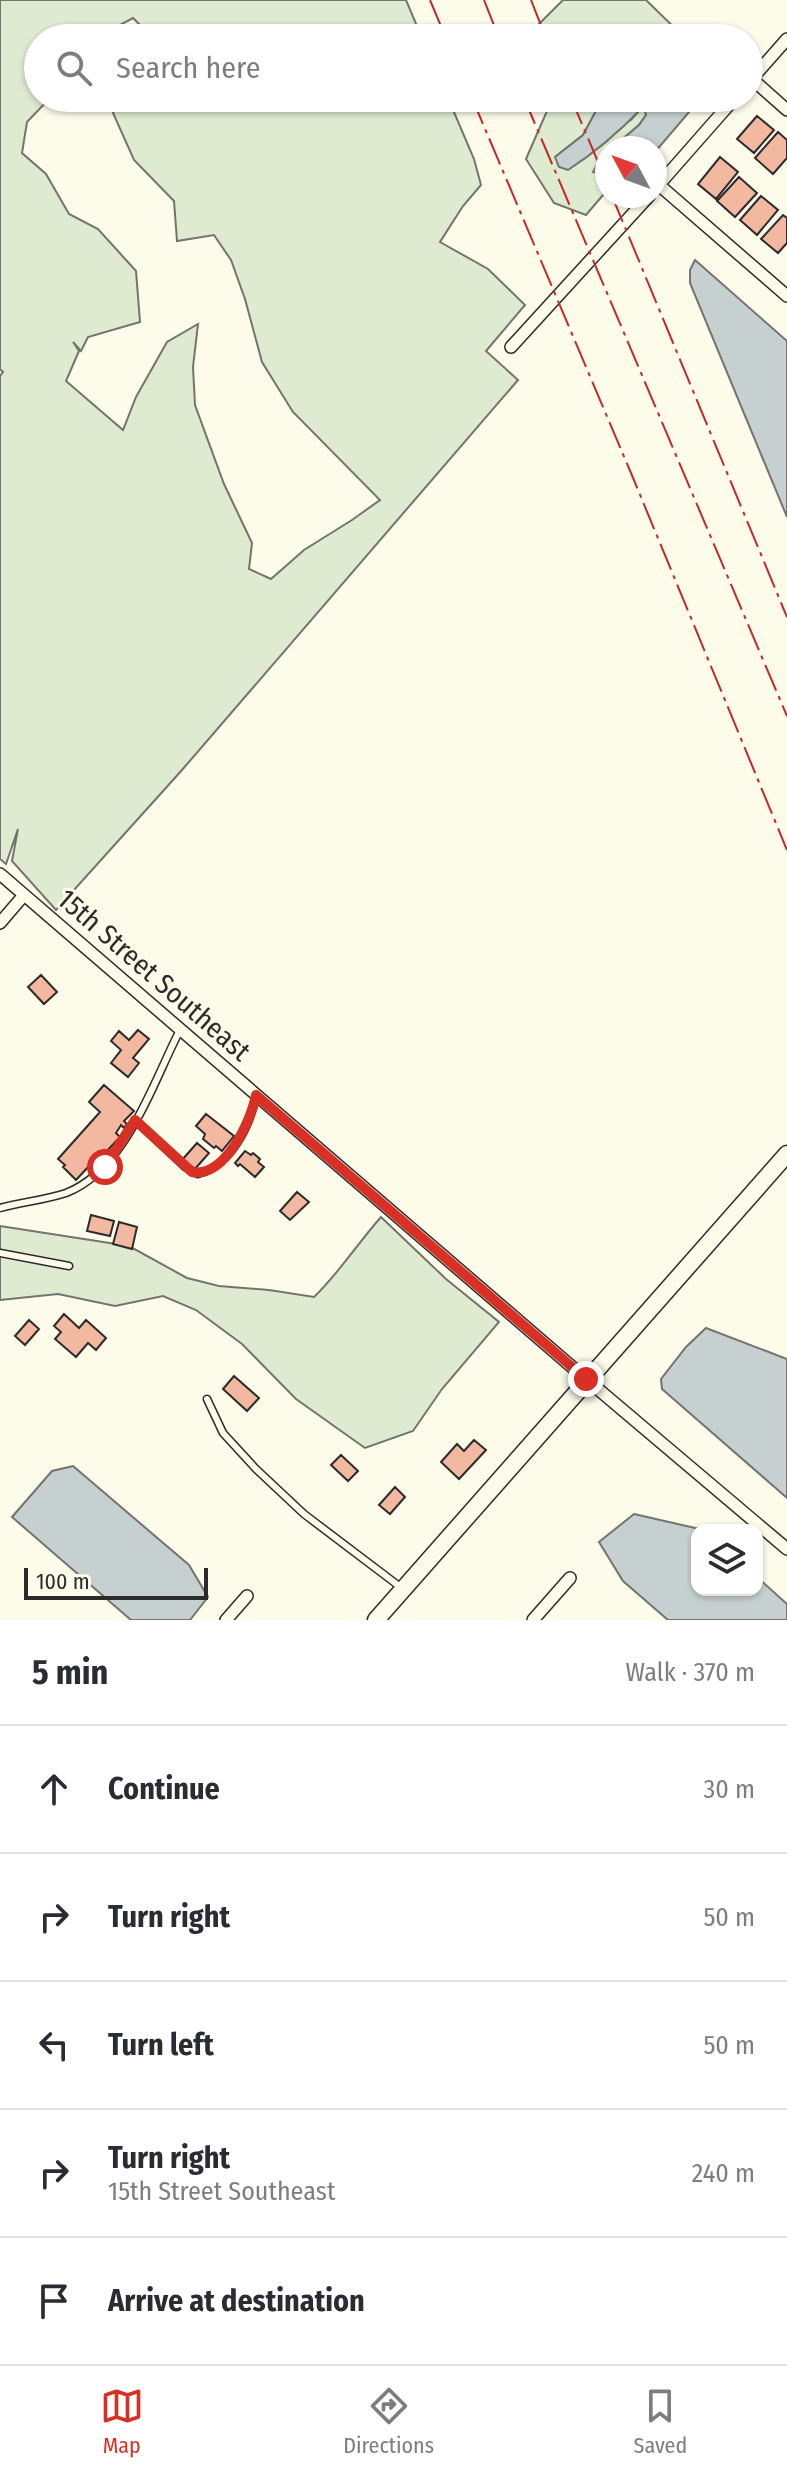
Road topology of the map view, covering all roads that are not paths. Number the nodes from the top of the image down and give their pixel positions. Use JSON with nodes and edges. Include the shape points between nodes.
{"nodes":[{"id":1,"x":787,"y":39,"type":"edge"},
{"id":2,"x":763,"y":66,"type":"edge"},
{"id":3,"x":763,"y":91,"type":"edge"},
{"id":4,"x":787,"y":110,"type":"edge"},
{"id":5,"x":723,"y":112,"type":"edge"},
{"id":6,"x":667,"y":176,"type":"edge"},
{"id":7,"x":667,"y":195,"type":"edge"},
{"id":8,"x":638,"y":208,"type":"edge"},
{"id":9,"x":787,"y":296,"type":"edge"},
{"id":10,"x":511,"y":347,"type":"dead end"},
{"id":11,"x":0,"y":874,"type":"edge"},
{"id":12,"x":24,"y":895,"type":"junction"},
{"id":13,"x":0,"y":923,"type":"edge"},
{"id":14,"x":180,"y":1030,"type":"junction"},
{"id":15,"x":256,"y":1095,"type":"junction"},
{"id":16,"x":135,"y":1120,"type":"junction"},
{"id":17,"x":787,"y":1154,"type":"edge"},
{"id":18,"x":0,"y":1208,"type":"edge"},
{"id":19,"x":0,"y":1253,"type":"edge"},
{"id":20,"x":69,"y":1266,"type":"dead end"},
{"id":21,"x":586,"y":1379,"type":"junction"},
{"id":22,"x":207,"y":1399,"type":"dead end"},
{"id":23,"x":787,"y":1549,"type":"edge"},
{"id":24,"x":570,"y":1578,"type":"dead end"},
{"id":25,"x":403,"y":1589,"type":"junction"},
{"id":26,"x":247,"y":1596,"type":"dead end"},
{"id":27,"x":226,"y":1620,"type":"edge"},
{"id":28,"x":376,"y":1620,"type":"edge"},
{"id":29,"x":533,"y":1620,"type":"edge"}],
"edges":[{"from":1,"to":2,"type":"street"},
{"from":3,"to":4,"type":"street"},
{"from":5,"to":6,"type":"street"},
{"from":7,"to":9,"type":"street"},
{"from":8,"to":10,"type":"street"},
{"from":11,"to":12,"type":"street","name":"15th Street Southeast"},
{"from":12,"to":13,"type":"street"},
{"from":12,"to":14,"type":"street","name":"15th Street Southeast"},
{"from":14,"to":15,"type":"street","name":"15th Street Southeast"},
{"from":14,"to":16,"type":"lane"},
{"from":15,"to":16,"type":"lane","via":[[245,1130],[222,1162],[198,1174]]},
{"from":15,"to":21,"type":"street","name":"15th Street Southeast"},
{"from":16,"to":18,"type":"lane","via":[[105,1167],[87,1183]]},
{"from":17,"to":21,"type":"street"},
{"from":19,"to":20,"type":"lane"},
{"from":21,"to":23,"type":"street","name":"15th Street Southeast"},
{"from":21,"to":25,"type":"street"},
{"from":22,"to":25,"type":"lane","via":[[223,1433],[256,1469],[304,1514]]},
{"from":24,"to":29,"type":"street"},
{"from":25,"to":28,"type":"street"},
{"from":26,"to":27,"type":"street"}]}
